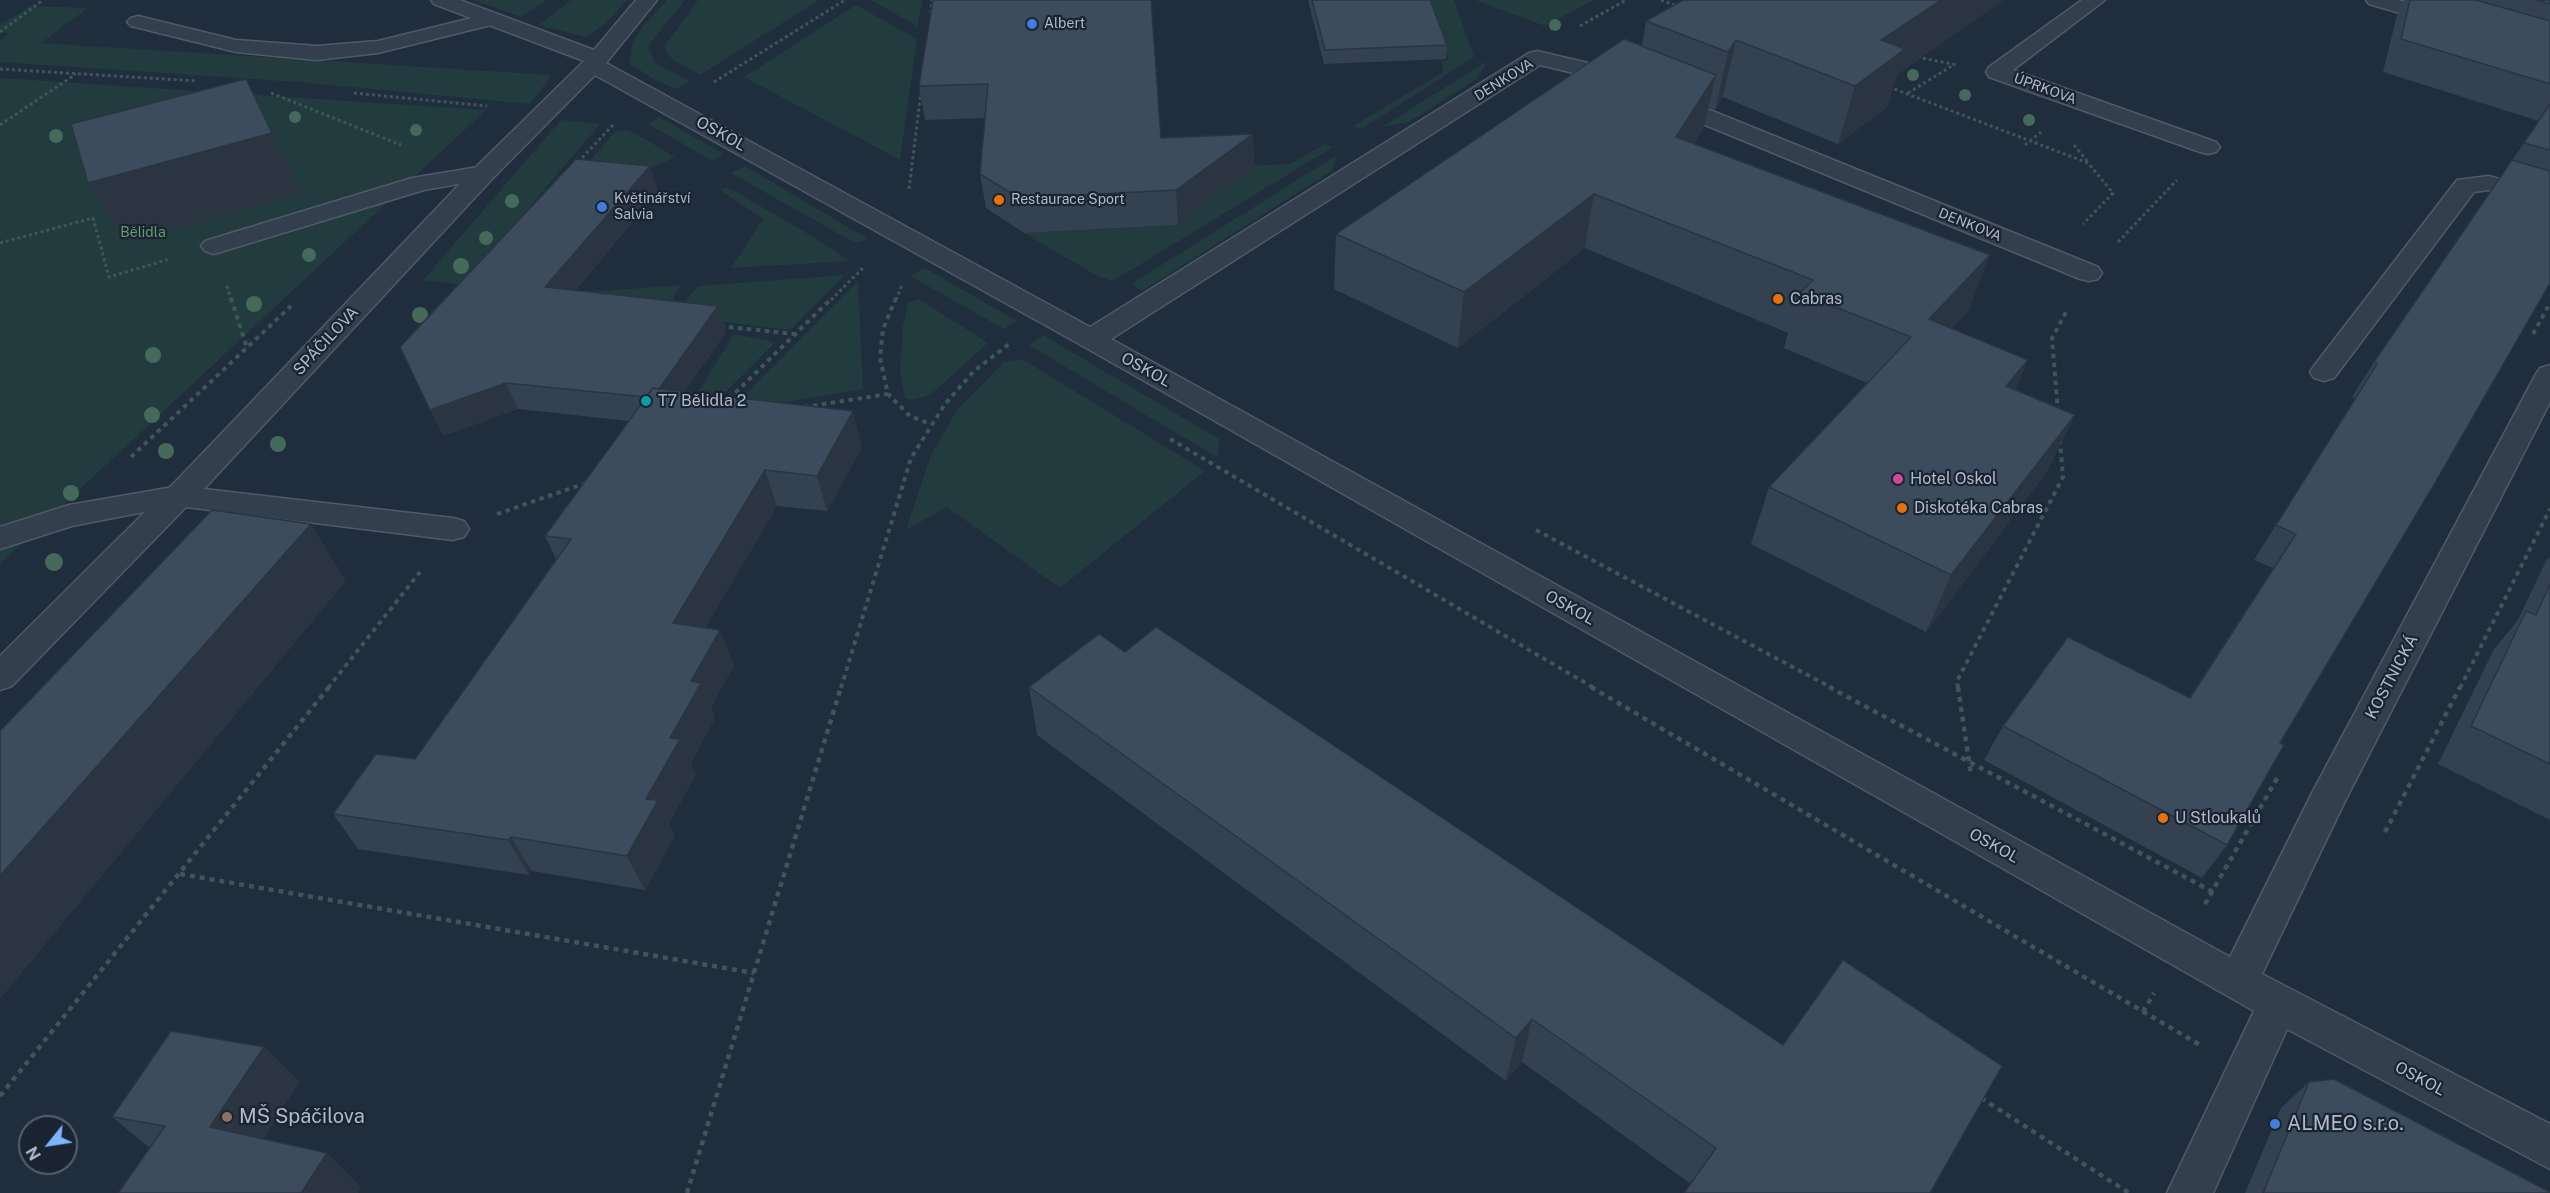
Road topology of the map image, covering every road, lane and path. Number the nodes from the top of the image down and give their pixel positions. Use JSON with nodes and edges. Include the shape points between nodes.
{"nodes":[{"id":1,"x":43,"y":0,"type":"edge"},
{"id":2,"x":441,"y":0,"type":"edge"},
{"id":3,"x":647,"y":0,"type":"edge"},
{"id":4,"x":845,"y":0,"type":"edge"},
{"id":5,"x":932,"y":0,"type":"edge"},
{"id":6,"x":1626,"y":0,"type":"edge"},
{"id":7,"x":1661,"y":0,"type":"edge"},
{"id":8,"x":2095,"y":0,"type":"edge"},
{"id":9,"x":2376,"y":0,"type":"edge"},
{"id":10,"x":1682,"y":8,"type":"edge"},
{"id":11,"x":492,"y":19,"type":"junction"},
{"id":12,"x":138,"y":22,"type":"dead end"},
{"id":13,"x":930,"y":23,"type":"edge"},
{"id":14,"x":2463,"y":26,"type":"edge"},
{"id":15,"x":1576,"y":28,"type":"dead end"},
{"id":16,"x":0,"y":32,"type":"edge"},
{"id":17,"x":1908,"y":56,"type":"dead end"},
{"id":18,"x":595,"y":62,"type":"junction"},
{"id":19,"x":1996,"y":72,"type":"junction"},
{"id":20,"x":76,"y":74,"type":"dead end"},
{"id":21,"x":713,"y":82,"type":"dead end"},
{"id":22,"x":1885,"y":85,"type":"edge"},
{"id":23,"x":262,"y":89,"type":"dead end"},
{"id":24,"x":921,"y":91,"type":"edge"},
{"id":25,"x":620,"y":120,"type":"dead end"},
{"id":26,"x":0,"y":125,"type":"edge"},
{"id":27,"x":2208,"y":147,"type":"joint"},
{"id":28,"x":571,"y":170,"type":"edge"},
{"id":29,"x":484,"y":173,"type":"junction"},
{"id":30,"x":421,"y":183,"type":"junction"},
{"id":31,"x":909,"y":193,"type":"dead end"},
{"id":32,"x":2550,"y":202,"type":"edge"},
{"id":33,"x":214,"y":246,"type":"joint"},
{"id":34,"x":2051,"y":259,"type":"junction"},
{"id":35,"x":869,"y":262,"type":"dead end"},
{"id":36,"x":2089,"y":273,"type":"junction"},
{"id":37,"x":904,"y":282,"type":"dead end"},
{"id":38,"x":299,"y":298,"type":"dead end"},
{"id":39,"x":1048,"y":315,"type":"junction"},
{"id":40,"x":711,"y":325,"type":"edge"},
{"id":41,"x":794,"y":334,"type":"junction"},
{"id":42,"x":1091,"y":339,"type":"junction"},
{"id":43,"x":247,"y":348,"type":"junction"},
{"id":44,"x":2324,"y":372,"type":"dead end"},
{"id":45,"x":2550,"y":374,"type":"edge"},
{"id":46,"x":888,"y":394,"type":"junction"},
{"id":47,"x":723,"y":405,"type":"edge"},
{"id":48,"x":798,"y":408,"type":"edge"},
{"id":49,"x":2059,"y":419,"type":"edge"},
{"id":50,"x":930,"y":424,"type":"junction"},
{"id":51,"x":2060,"y":430,"type":"edge"},
{"id":52,"x":129,"y":460,"type":"dead end"},
{"id":53,"x":1228,"y":473,"type":"dead end"},
{"id":54,"x":594,"y":480,"type":"edge"},
{"id":55,"x":179,"y":496,"type":"junction"},
{"id":56,"x":2550,"y":508,"type":"edge"},
{"id":57,"x":1529,"y":526,"type":"dead end"},
{"id":58,"x":453,"y":529,"type":"junction"},
{"id":59,"x":0,"y":538,"type":"edge"},
{"id":60,"x":0,"y":677,"type":"edge"},
{"id":61,"x":1969,"y":760,"type":"junction"},
{"id":62,"x":2385,"y":832,"type":"dead end"},
{"id":63,"x":1971,"y":833,"type":"junction"},
{"id":64,"x":180,"y":874,"type":"junction"},
{"id":65,"x":2213,"y":892,"type":"dead end"},
{"id":66,"x":754,"y":973,"type":"junction"},
{"id":67,"x":2238,"y":982,"type":"junction"},
{"id":68,"x":2278,"y":1004,"type":"junction"},
{"id":69,"x":2246,"y":1072,"type":"junction"},
{"id":70,"x":0,"y":1096,"type":"edge"},
{"id":71,"x":1979,"y":1096,"type":"edge"},
{"id":72,"x":2550,"y":1147,"type":"edge"},
{"id":73,"x":687,"y":1193,"type":"edge"},
{"id":74,"x":2129,"y":1193,"type":"edge"},
{"id":75,"x":2190,"y":1193,"type":"edge"}],
"edges":[{"from":1,"to":16,"type":"path"},
{"from":2,"to":11,"type":"street","name":"OSKOL"},
{"from":3,"to":18,"type":"street","name":"SPÁČILOVA"},
{"from":4,"to":21,"type":"path"},
{"from":5,"to":13,"type":"path"},
{"from":6,"to":15,"type":"path"},
{"from":7,"to":10,"type":"path"},
{"from":8,"to":19,"type":"street","name":"ÚPRKOVA"},
{"from":9,"to":14,"type":"street"},
{"from":11,"to":12,"type":"street","via":[[378,47],[317,53],[236,46]]},
{"from":11,"to":18,"type":"street","name":"OSKOL"},
{"from":17,"to":19,"type":"path"},
{"from":18,"to":29,"type":"street","name":"SPÁČILOVA"},
{"from":18,"to":39,"type":"street","name":"OSKOL"},
{"from":19,"to":27,"type":"street","name":"ÚPRKOVA"},
{"from":20,"to":26,"type":"path"},
{"from":22,"to":34,"type":"path","via":[[2088,163],[2113,193]]},
{"from":23,"to":30,"type":"path","via":[[443,162]]},
{"from":24,"to":31,"type":"path"},
{"from":25,"to":28,"type":"path"},
{"from":27,"to":36,"type":"path"},
{"from":29,"to":30,"type":"street"},
{"from":29,"to":55,"type":"street","name":"SPÁČILOVA"},
{"from":30,"to":33,"type":"street"},
{"from":32,"to":44,"type":"street","via":[[2488,183],[2466,184]]},
{"from":33,"to":43,"type":"path"},
{"from":34,"to":36,"type":"street","name":"DENKOVA"},
{"from":34,"to":42,"type":"street","name":"DENKOVA","via":[[1593,71],[1537,58]]},
{"from":35,"to":41,"type":"path"},
{"from":36,"to":49,"type":"path","via":[[2052,338]]},
{"from":37,"to":46,"type":"path","via":[[880,345]]},
{"from":38,"to":43,"type":"path"},
{"from":39,"to":42,"type":"street","name":"OSKOL"},
{"from":39,"to":50,"type":"path","via":[[974,371]]},
{"from":40,"to":41,"type":"path"},
{"from":41,"to":47,"type":"path"},
{"from":42,"to":63,"type":"street","name":"OSKOL"},
{"from":43,"to":52,"type":"path"},
{"from":45,"to":67,"type":"street","name":"KOSTNICKÁ","via":[[2326,802]]},
{"from":46,"to":48,"type":"path"},
{"from":46,"to":50,"type":"path","via":[[910,416]]},
{"from":50,"to":66,"type":"path","via":[[911,458]]},
{"from":51,"to":61,"type":"path","via":[[2063,477],[1957,681]]},
{"from":53,"to":69,"type":"path"},
{"from":54,"to":58,"type":"path"},
{"from":55,"to":58,"type":"street"},
{"from":55,"to":59,"type":"street","via":[[69,516]]},
{"from":55,"to":60,"type":"street","name":"SPÁČILOVA"},
{"from":56,"to":62,"type":"path"},
{"from":57,"to":61,"type":"path"},
{"from":58,"to":64,"type":"path"},
{"from":61,"to":63,"type":"path"},
{"from":61,"to":65,"type":"path"},
{"from":63,"to":67,"type":"street","name":"OSKOL"},
{"from":64,"to":66,"type":"path"},
{"from":64,"to":70,"type":"path"},
{"from":66,"to":73,"type":"path"},
{"from":67,"to":68,"type":"street","name":"OSKOL"},
{"from":68,"to":69,"type":"street"},
{"from":68,"to":72,"type":"street","name":"OSKOL"},
{"from":69,"to":75,"type":"street"},
{"from":71,"to":74,"type":"path"}]}
